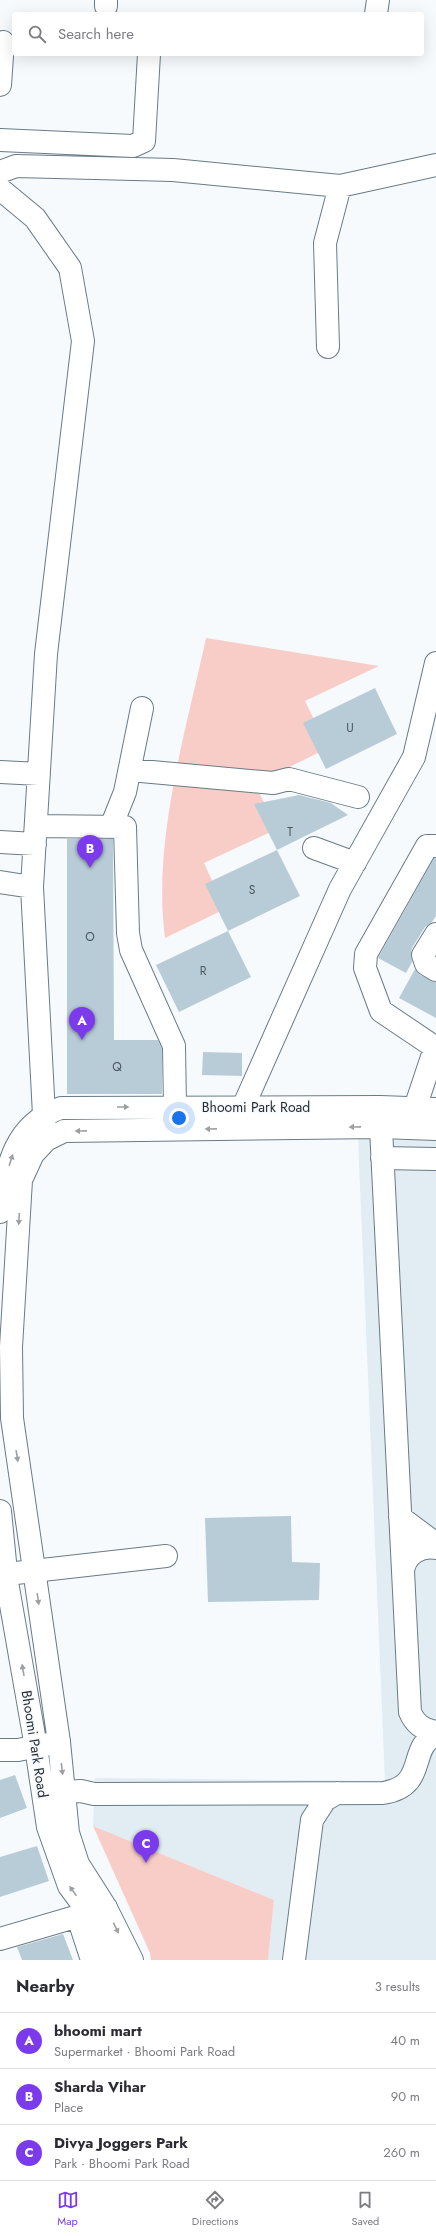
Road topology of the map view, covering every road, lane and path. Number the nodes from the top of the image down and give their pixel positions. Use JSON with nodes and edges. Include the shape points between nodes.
{"nodes":[{"id":1,"x":378,"y":0,"type":"edge"},
{"id":2,"x":376,"y":12,"type":"edge"},
{"id":3,"x":6,"y":42,"type":"edge"},
{"id":4,"x":149,"y":56,"type":"edge"},
{"id":5,"x":0,"y":85,"type":"edge"},
{"id":6,"x":0,"y":140,"type":"edge"},
{"id":7,"x":436,"y":164,"type":"edge"},
{"id":8,"x":0,"y":172,"type":"edge"},
{"id":9,"x":340,"y":186,"type":"junction"},
{"id":10,"x":0,"y":189,"type":"edge"},
{"id":11,"x":328,"y":347,"type":"dead end"},
{"id":12,"x":436,"y":663,"type":"edge"},
{"id":13,"x":142,"y":708,"type":"dead end"},
{"id":14,"x":130,"y":770,"type":"junction"},
{"id":15,"x":0,"y":772,"type":"edge"},
{"id":16,"x":39,"y":774,"type":"junction"},
{"id":17,"x":358,"y":797,"type":"dead end"},
{"id":18,"x":125,"y":827,"type":"junction"},
{"id":19,"x":35,"y":835,"type":"junction"},
{"id":20,"x":0,"y":842,"type":"edge"},
{"id":21,"x":436,"y":846,"type":"edge"},
{"id":22,"x":314,"y":848,"type":"dead end"},
{"id":23,"x":355,"y":862,"type":"junction"},
{"id":24,"x":0,"y":882,"type":"edge"},
{"id":25,"x":32,"y":887,"type":"junction"},
{"id":26,"x":436,"y":934,"type":"edge"},
{"id":27,"x":436,"y":970,"type":"edge"},
{"id":28,"x":436,"y":1048,"type":"edge"},
{"id":29,"x":175,"y":1107,"type":"junction"},
{"id":30,"x":244,"y":1107,"type":"junction"},
{"id":31,"x":45,"y":1113,"type":"junction"},
{"id":32,"x":421,"y":1115,"type":"edge"},
{"id":33,"x":380,"y":1117,"type":"junction"},
{"id":34,"x":233,"y":1129,"type":"junction"},
{"id":35,"x":436,"y":1129,"type":"edge"},
{"id":36,"x":46,"y":1140,"type":"junction"},
{"id":37,"x":382,"y":1158,"type":"junction"},
{"id":38,"x":436,"y":1159,"type":"edge"},
{"id":39,"x":12,"y":1182,"type":"edge"},
{"id":40,"x":0,"y":1212,"type":"edge"},
{"id":41,"x":6,"y":1366,"type":"edge"},
{"id":42,"x":0,"y":1512,"type":"edge"},
{"id":43,"x":400,"y":1517,"type":"junction"},
{"id":44,"x":436,"y":1544,"type":"edge"},
{"id":45,"x":436,"y":1548,"type":"edge"},
{"id":46,"x":166,"y":1556,"type":"dead end"},
{"id":47,"x":34,"y":1571,"type":"junction"},
{"id":48,"x":403,"y":1571,"type":"junction"},
{"id":49,"x":6,"y":1574,"type":"junction"},
{"id":50,"x":413,"y":1720,"type":"junction"},
{"id":51,"x":436,"y":1733,"type":"edge"},
{"id":52,"x":59,"y":1742,"type":"junction"},
{"id":53,"x":36,"y":1747,"type":"junction"},
{"id":54,"x":0,"y":1750,"type":"edge"},
{"id":55,"x":419,"y":1753,"type":"junction"},
{"id":56,"x":65,"y":1792,"type":"junction"},
{"id":57,"x":337,"y":1793,"type":"junction"},
{"id":58,"x":295,"y":1794,"type":"junction"},
{"id":59,"x":312,"y":1820,"type":"junction"},
{"id":60,"x":58,"y":1825,"type":"junction"},
{"id":61,"x":91,"y":1913,"type":"junction"},
{"id":62,"x":0,"y":1939,"type":"edge"},
{"id":63,"x":92,"y":1960,"type":"edge"},
{"id":64,"x":115,"y":1960,"type":"edge"},
{"id":65,"x":132,"y":1960,"type":"edge"},
{"id":66,"x":294,"y":1960,"type":"edge"}],
"edges":[{"from":1,"to":2,"type":"street"},
{"from":3,"to":5,"type":"street"},
{"from":4,"to":6,"type":"street","via":[[144,141],[133,146]]},
{"from":7,"to":9,"type":"street"},
{"from":8,"to":9,"type":"street","via":[[16,166],[174,170]]},
{"from":9,"to":11,"type":"street","via":[[326,243]]},
{"from":10,"to":16,"type":"street","via":[[34,218],[70,268],[83,341],[46,654]]},
{"from":12,"to":23,"type":"street","via":[[414,757]]},
{"from":13,"to":14,"type":"street"},
{"from":14,"to":17,"type":"street","via":[[273,783],[289,780]]},
{"from":14,"to":18,"type":"street","via":[[125,792]]},
{"from":15,"to":16,"type":"street"},
{"from":16,"to":19,"type":"street"},
{"from":18,"to":19,"type":"street"},
{"from":18,"to":29,"type":"street","via":[[128,933],[131,950],[174,1046]]},
{"from":19,"to":20,"type":"street"},
{"from":19,"to":25,"type":"street"},
{"from":21,"to":28,"type":"street","via":[[427,846],[366,954],[365,968],[381,1011]]},
{"from":22,"to":23,"type":"street"},
{"from":23,"to":30,"type":"street","via":[[340,889]]},
{"from":24,"to":25,"type":"street"},
{"from":25,"to":31,"type":"street"},
{"from":26,"to":27,"type":"street","via":[[423,955],[426,964]]},
{"from":28,"to":32,"type":"street"},
{"from":29,"to":30,"type":"street","name":"Bhoomi Park Road"},
{"from":31,"to":29,"type":"street","name":"Bhoomi Park Road","one_way":true,"via":[[61,1108]]},
{"from":30,"to":33,"type":"street","name":"Bhoomi Park Road"},
{"from":30,"to":34,"type":"street"},
{"from":31,"to":36,"type":"street"},
{"from":39,"to":31,"type":"street","name":"Bhoomi Park Road","one_way":true,"via":[[13,1155],[23,1134]]},
{"from":32,"to":33,"type":"street","name":"Bhoomi Park Road"},
{"from":32,"to":35,"type":"street","name":"Bhoomi Park Road"},
{"from":33,"to":34,"type":"street","name":"Bhoomi Park Road","one_way":true},
{"from":33,"to":37,"type":"street"},
{"from":34,"to":36,"type":"street","name":"Bhoomi Park Road","one_way":true,"via":[[64,1131]]},
{"from":36,"to":39,"type":"street","name":"Bhoomi Park Road"},
{"from":37,"to":38,"type":"street"},
{"from":37,"to":43,"type":"street"},
{"from":39,"to":40,"type":"street","name":"Bhoomi Park Road"},
{"from":39,"to":41,"type":"street","one_way":true},
{"from":41,"to":47,"type":"street","one_way":true},
{"from":42,"to":49,"type":"street","name":"Bhoomi Park Road"},
{"from":43,"to":44,"type":"street"},
{"from":43,"to":48,"type":"street"},
{"from":45,"to":48,"type":"street","via":[[424,1548],[412,1554],[407,1559]]},
{"from":46,"to":47,"type":"street"},
{"from":47,"to":49,"type":"street"},
{"from":47,"to":52,"type":"street","one_way":true},
{"from":48,"to":50,"type":"street","via":[[410,1712]]},
{"from":53,"to":49,"type":"street","name":"Bhoomi Park Road","one_way":true},
{"from":50,"to":51,"type":"street"},
{"from":50,"to":55,"type":"street","via":[[419,1739]]},
{"from":51,"to":55,"type":"street","via":[[428,1739]]},
{"from":52,"to":53,"type":"street"},
{"from":52,"to":56,"type":"street","one_way":true},
{"from":53,"to":54,"type":"street"},
{"from":53,"to":60,"type":"street","name":"Bhoomi Park Road"},
{"from":55,"to":57,"type":"street","via":[[414,1773],[402,1787],[383,1793]]},
{"from":56,"to":58,"type":"street"},
{"from":56,"to":60,"type":"street"},
{"from":57,"to":58,"type":"street"},
{"from":57,"to":59,"type":"street","via":[[325,1800]]},
{"from":58,"to":59,"type":"street","via":[[309,1801]]},
{"from":59,"to":66,"type":"street"},
{"from":60,"to":61,"type":"street","via":[[78,1864]]},
{"from":61,"to":62,"type":"street"},
{"from":61,"to":63,"type":"street"},
{"from":61,"to":64,"type":"street"},
{"from":61,"to":65,"type":"street","one_way":true}]}
